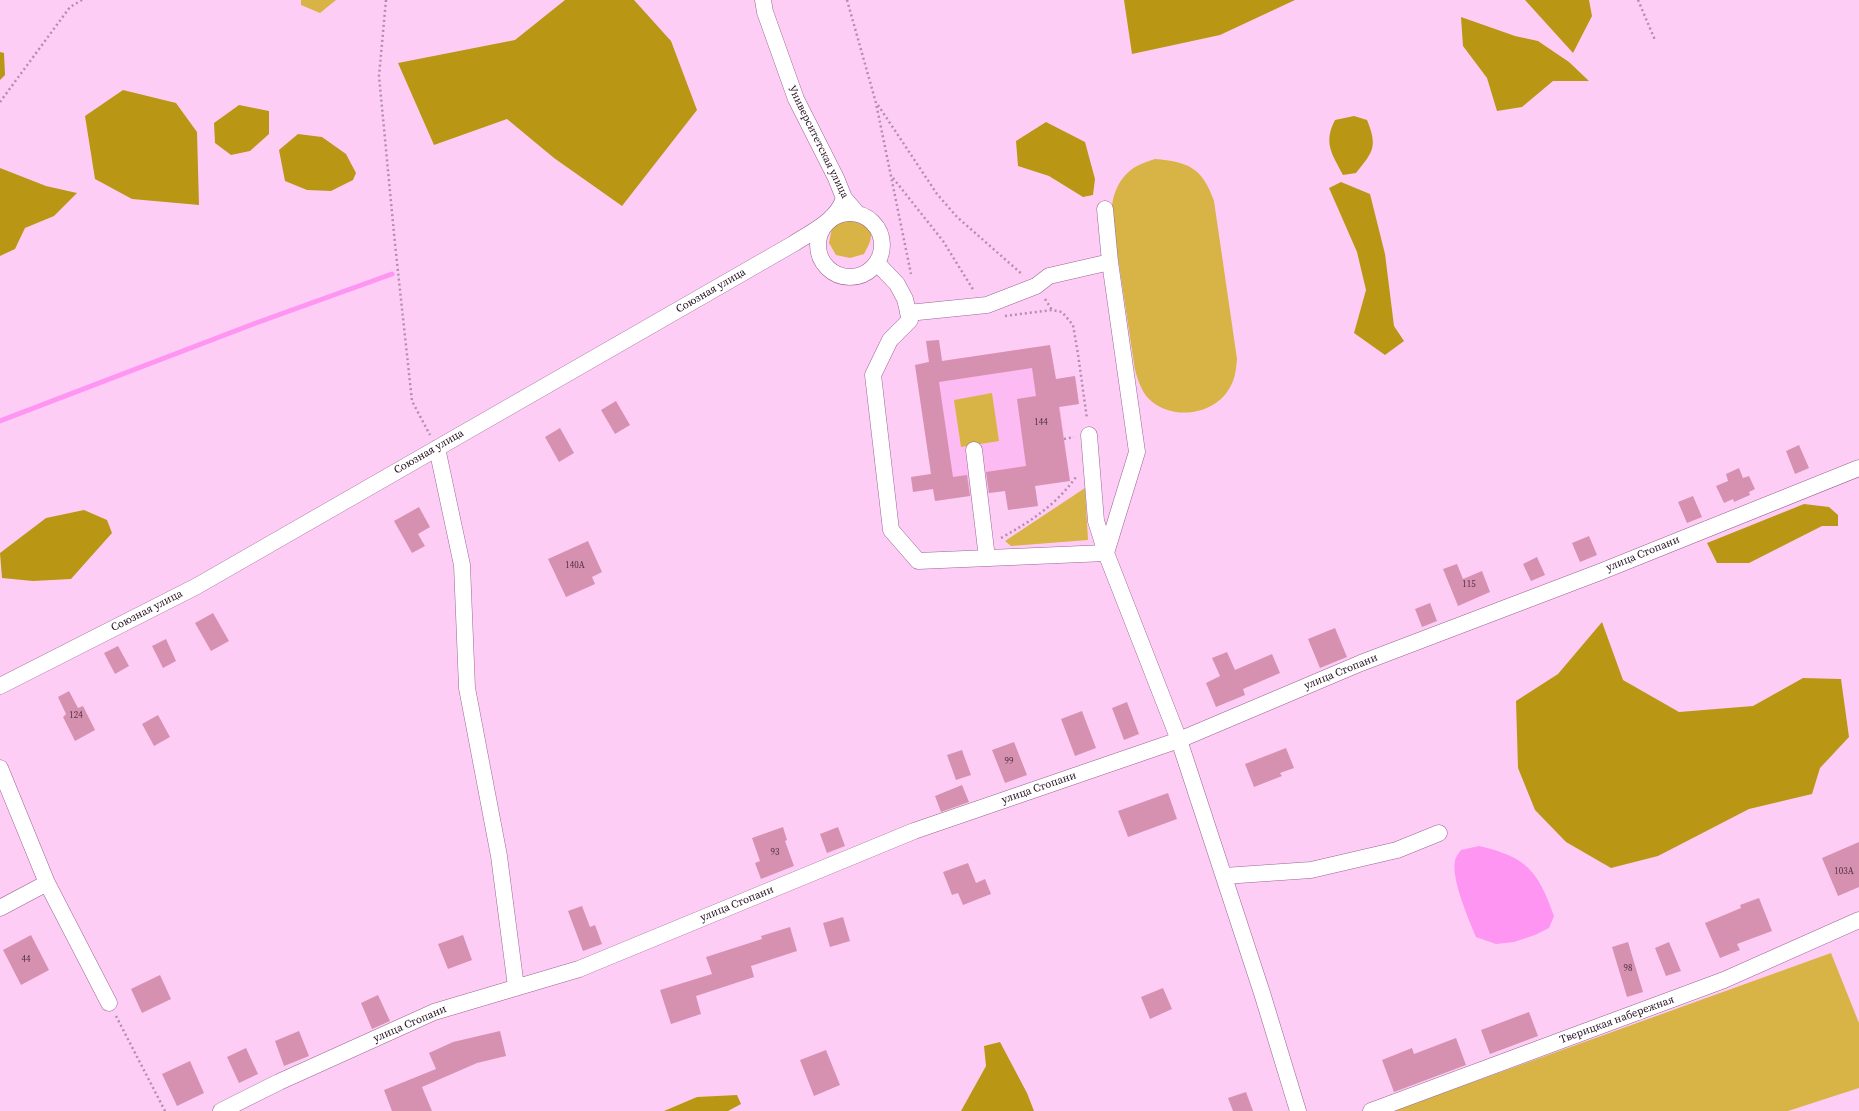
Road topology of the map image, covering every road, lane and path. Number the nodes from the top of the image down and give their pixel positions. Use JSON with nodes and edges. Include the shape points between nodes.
{"nodes":[{"id":1,"x":82,"y":0,"type":"edge"},
{"id":2,"x":386,"y":0,"type":"edge"},
{"id":3,"x":762,"y":0,"type":"edge"},
{"id":4,"x":847,"y":0,"type":"edge"},
{"id":5,"x":1638,"y":0,"type":"edge"},
{"id":6,"x":1656,"y":40,"type":"dead end"},
{"id":7,"x":0,"y":102,"type":"edge"},
{"id":8,"x":876,"y":103,"type":"junction"},
{"id":9,"x":892,"y":178,"type":"junction"},
{"id":10,"x":844,"y":198,"type":"junction"},
{"id":11,"x":1105,"y":209,"type":"dead end"},
{"id":12,"x":857,"y":213,"type":"junction"},
{"id":13,"x":828,"y":222,"type":"junction"},
{"id":14,"x":1110,"y":262,"type":"junction"},
{"id":15,"x":877,"y":263,"type":"junction"},
{"id":16,"x":911,"y":275,"type":"dead end"},
{"id":17,"x":1036,"y":286,"type":"junction"},
{"id":18,"x":987,"y":305,"type":"junction"},
{"id":19,"x":1052,"y":310,"type":"junction"},
{"id":20,"x":908,"y":313,"type":"junction"},
{"id":21,"x":999,"y":317,"type":"dead end"},
{"id":22,"x":1089,"y":435,"type":"joint"},
{"id":23,"x":1072,"y":437,"type":"dead end"},
{"id":24,"x":1072,"y":445,"type":"dead end"},
{"id":25,"x":437,"y":448,"type":"junction"},
{"id":26,"x":974,"y":450,"type":"dead end"},
{"id":27,"x":1859,"y":468,"type":"edge"},
{"id":28,"x":1076,"y":469,"type":"dead end"},
{"id":29,"x":1001,"y":538,"type":"dead end"},
{"id":30,"x":1106,"y":553,"type":"junction"},
{"id":31,"x":987,"y":558,"type":"junction"},
{"id":32,"x":0,"y":686,"type":"edge"},
{"id":33,"x":1179,"y":740,"type":"junction"},
{"id":34,"x":0,"y":768,"type":"edge"},
{"id":35,"x":1439,"y":833,"type":"dead end"},
{"id":36,"x":1224,"y":876,"type":"junction"},
{"id":37,"x":47,"y":883,"type":"junction"},
{"id":38,"x":0,"y":908,"type":"edge"},
{"id":39,"x":1859,"y":920,"type":"edge"},
{"id":40,"x":516,"y":987,"type":"junction"},
{"id":41,"x":109,"y":1004,"type":"joint"},
{"id":42,"x":165,"y":1111,"type":"edge"},
{"id":43,"x":221,"y":1111,"type":"edge"},
{"id":44,"x":1298,"y":1111,"type":"edge"},
{"id":45,"x":1372,"y":1111,"type":"edge"}],
"edges":[{"from":1,"to":7,"type":"path","via":[[70,7]]},
{"from":2,"to":25,"type":"path","via":[[379,76],[412,401]]},
{"from":3,"to":10,"type":"street","name":"Университетская улица","via":[[796,99]]},
{"from":4,"to":8,"type":"path"},
{"from":5,"to":6,"type":"path"},
{"from":8,"to":9,"type":"path"},
{"from":8,"to":17,"type":"path","via":[[937,194],[957,217]]},
{"from":9,"to":16,"type":"path"},
{"from":9,"to":18,"type":"path","via":[[943,241],[972,288]]},
{"from":10,"to":12,"type":"street","name":"Университетская улица"},
{"from":10,"to":13,"type":"street","name":"Союзная улица","via":[[842,205]]},
{"from":11,"to":14,"type":"street"},
{"from":12,"to":13,"type":"street","via":[[836,216]]},
{"from":12,"to":15,"type":"street","via":[[866,217],[880,233],[881,254]]},
{"from":13,"to":15,"type":"street","via":[[821,230],[818,250],[829,270],[849,278],[860,276]]},
{"from":13,"to":25,"type":"street","name":"Союзная улица"},
{"from":14,"to":17,"type":"street","via":[[1049,276]]},
{"from":14,"to":30,"type":"street","via":[[1137,452]]},
{"from":15,"to":20,"type":"street","via":[[898,284]]},
{"from":17,"to":18,"type":"street"},
{"from":17,"to":19,"type":"path"},
{"from":18,"to":20,"type":"street"},
{"from":19,"to":21,"type":"path"},
{"from":19,"to":22,"type":"path","via":[[1062,312],[1072,325]]},
{"from":20,"to":31,"type":"street","via":[[910,320],[890,340],[873,375],[891,530],[918,561]]},
{"from":22,"to":30,"type":"street","via":[[1096,521]]},
{"from":23,"to":24,"type":"path"},
{"from":25,"to":32,"type":"street","name":"Союзная улица","via":[[197,586]]},
{"from":25,"to":40,"type":"street","via":[[462,565],[467,688],[499,856]]},
{"from":26,"to":31,"type":"street"},
{"from":27,"to":33,"type":"street","name":"улица Стопани","via":[[1600,572],[1361,663]]},
{"from":28,"to":29,"type":"path","via":[[1077,477],[1063,494],[1032,521]]},
{"from":30,"to":31,"type":"street"},
{"from":30,"to":33,"type":"street"},
{"from":33,"to":36,"type":"street"},
{"from":33,"to":40,"type":"street","name":"улица Стопани","via":[[914,832],[579,969]]},
{"from":34,"to":37,"type":"street"},
{"from":35,"to":36,"type":"street","via":[[1397,850],[1311,870]]},
{"from":36,"to":44,"type":"street"},
{"from":37,"to":38,"type":"street"},
{"from":37,"to":41,"type":"street"},
{"from":39,"to":45,"type":"street","name":"Тверицкая набережная","via":[[1724,980]]},
{"from":40,"to":43,"type":"street","name":"улица Стопани","via":[[434,1012]]},
{"from":41,"to":42,"type":"path"}]}
